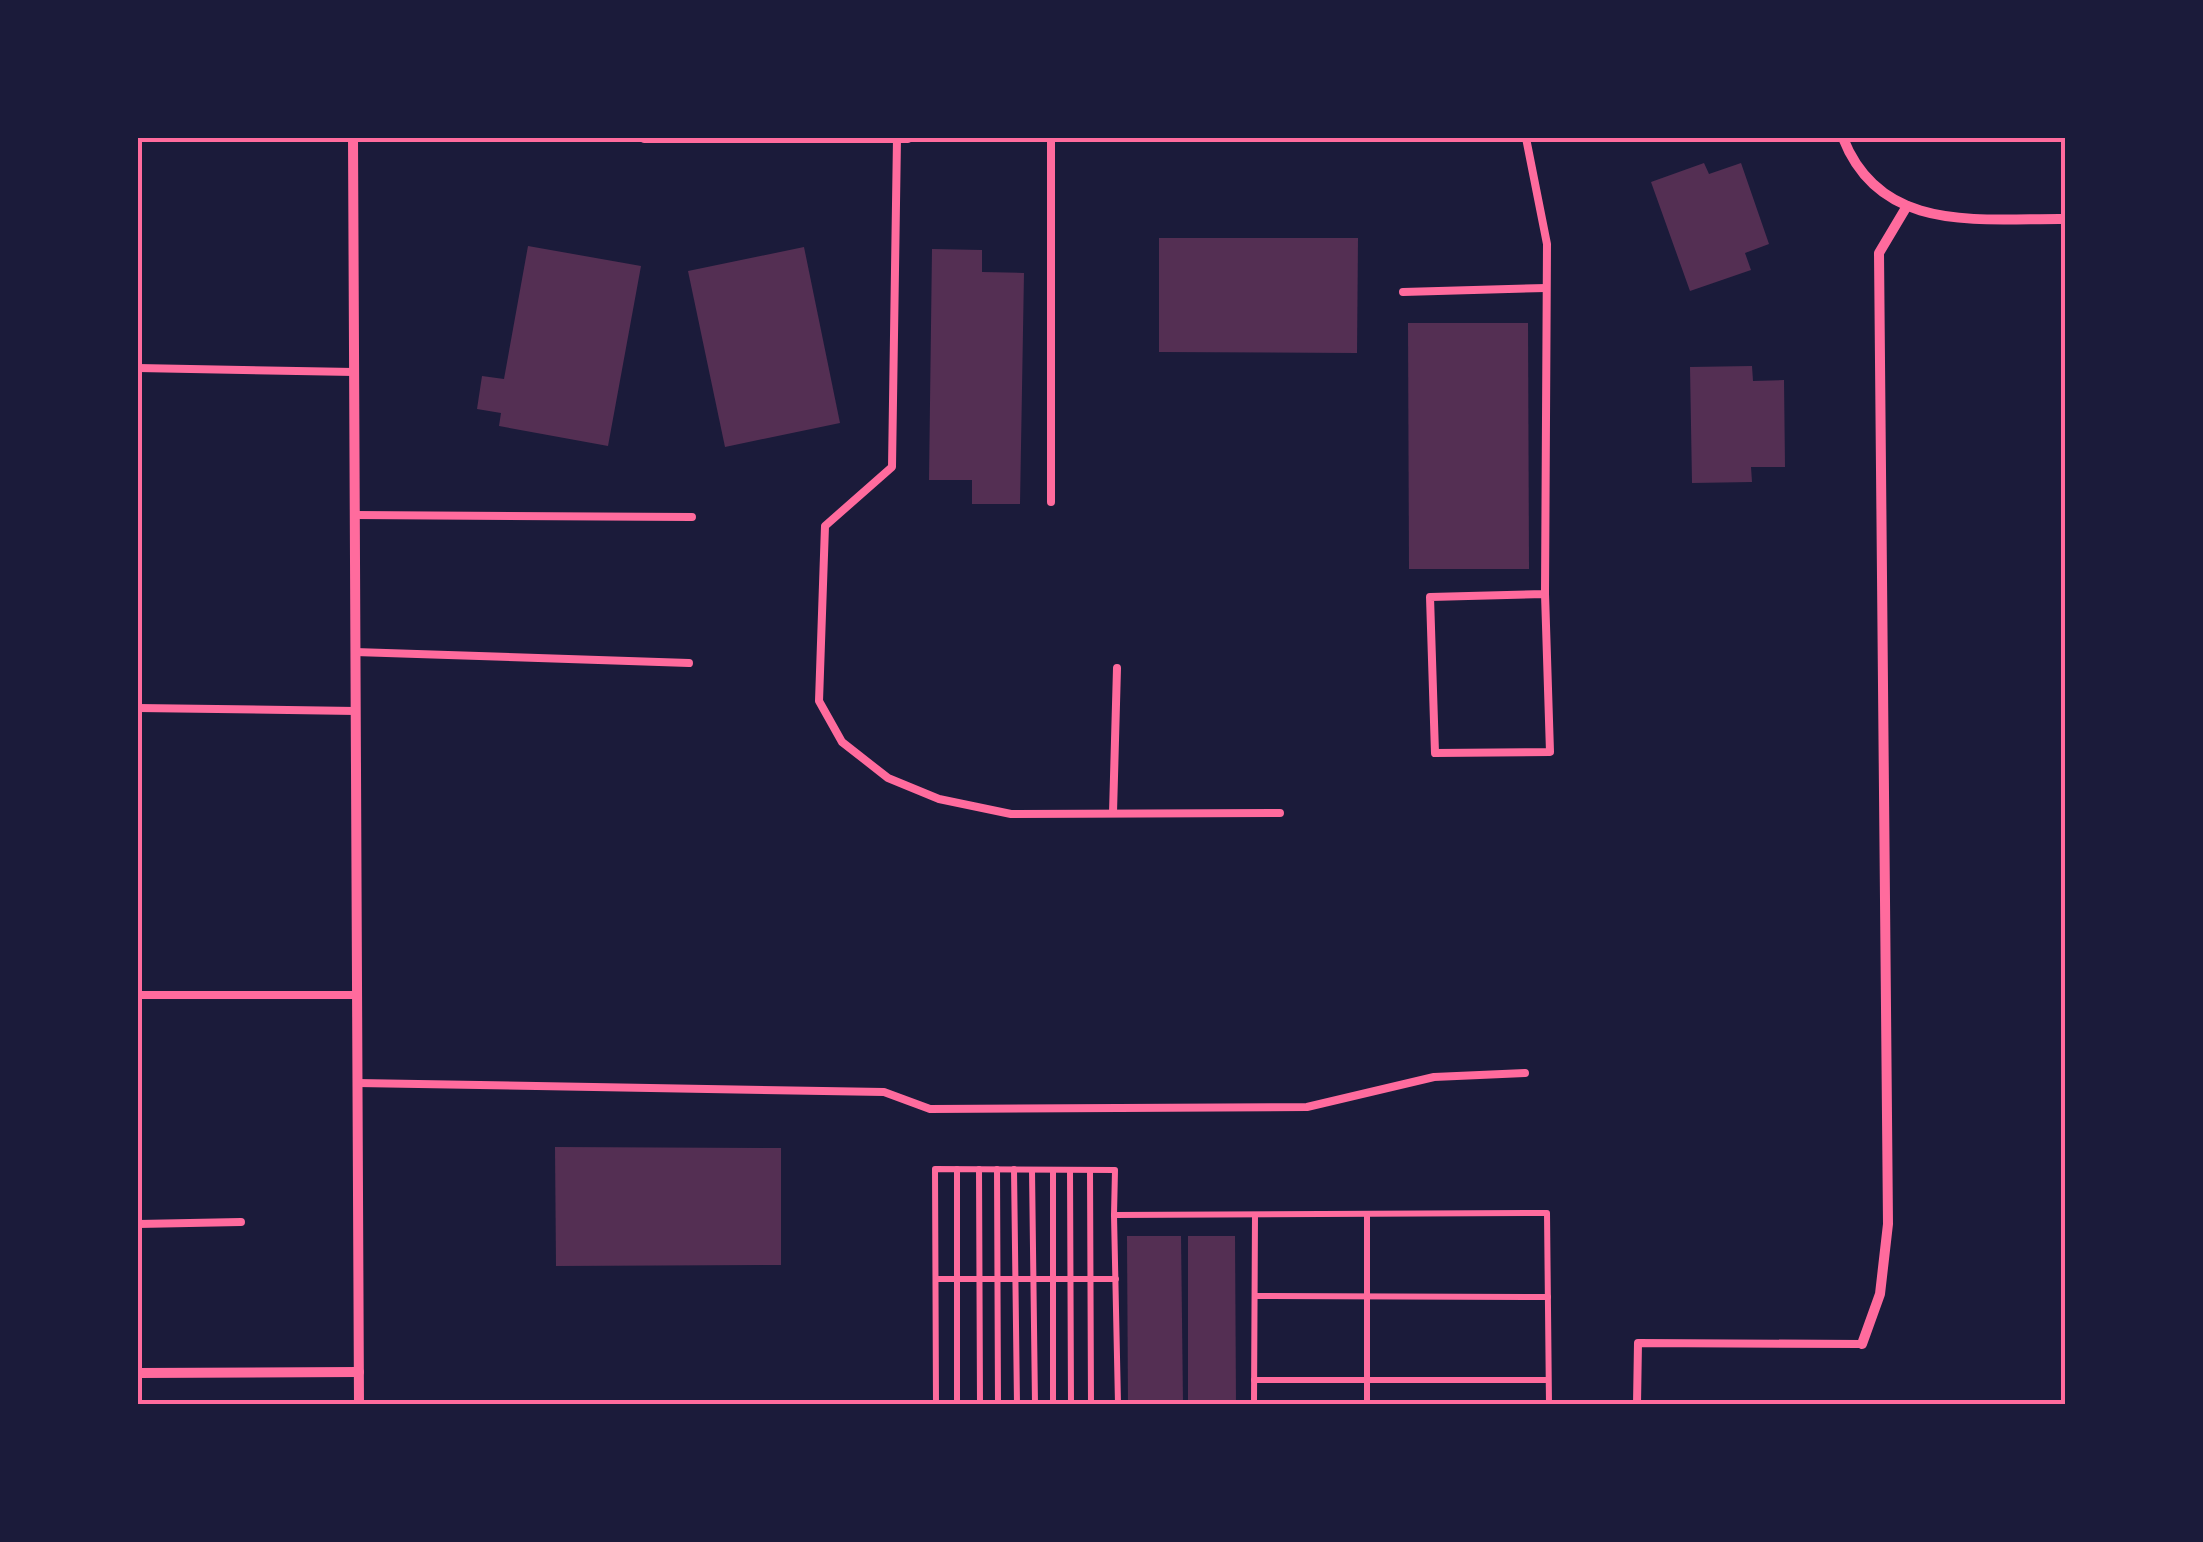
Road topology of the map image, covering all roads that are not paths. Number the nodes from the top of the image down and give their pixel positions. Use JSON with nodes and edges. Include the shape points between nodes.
{"nodes":[{"id":1,"x":353,"y":138,"type":"edge"},
{"id":2,"x":644,"y":138,"type":"edge"},
{"id":3,"x":898,"y":138,"type":"edge"},
{"id":4,"x":908,"y":138,"type":"edge"},
{"id":5,"x":1051,"y":138,"type":"edge"},
{"id":6,"x":1526,"y":138,"type":"edge"},
{"id":7,"x":1843,"y":138,"type":"edge"},
{"id":8,"x":1907,"y":206,"type":"junction"},
{"id":9,"x":2066,"y":219,"type":"edge"},
{"id":10,"x":1546,"y":288,"type":"junction"},
{"id":11,"x":1402,"y":292,"type":"dead end"},
{"id":12,"x":138,"y":368,"type":"edge"},
{"id":13,"x":354,"y":372,"type":"junction"},
{"id":14,"x":1051,"y":502,"type":"dead end"},
{"id":15,"x":355,"y":515,"type":"junction"},
{"id":16,"x":692,"y":517,"type":"dead end"},
{"id":17,"x":1545,"y":594,"type":"junction"},
{"id":18,"x":355,"y":652,"type":"junction"},
{"id":19,"x":688,"y":663,"type":"dead end"},
{"id":20,"x":1118,"y":668,"type":"dead end"},
{"id":21,"x":138,"y":708,"type":"edge"},
{"id":22,"x":356,"y":712,"type":"junction"},
{"id":23,"x":1113,"y":813,"type":"junction"},
{"id":24,"x":1280,"y":813,"type":"dead end"},
{"id":25,"x":138,"y":995,"type":"edge"},
{"id":26,"x":357,"y":995,"type":"junction"},
{"id":27,"x":1525,"y":1073,"type":"dead end"},
{"id":28,"x":358,"y":1083,"type":"junction"},
{"id":29,"x":240,"y":1222,"type":"dead end"},
{"id":30,"x":138,"y":1224,"type":"edge"},
{"id":31,"x":1862,"y":1344,"type":"joint"},
{"id":32,"x":359,"y":1372,"type":"junction"},
{"id":33,"x":138,"y":1373,"type":"edge"},
{"id":34,"x":359,"y":1404,"type":"edge"},
{"id":35,"x":1637,"y":1404,"type":"edge"}],
"edges":[{"from":1,"to":13,"type":"street"},
{"from":2,"to":3,"type":"street"},
{"from":3,"to":4,"type":"street"},
{"from":3,"to":23,"type":"lane","via":[[892,466],[824,526],[818,701],[842,742],[888,778],[939,799],[1011,814]]},
{"from":5,"to":14,"type":"lane"},
{"from":6,"to":10,"type":"lane","via":[[1547,244]]},
{"from":7,"to":8,"type":"street","via":[[1883,196]]},
{"from":8,"to":9,"type":"street","via":[[1932,217]]},
{"from":8,"to":31,"type":"street","via":[[1880,253],[1888,1224],[1880,1294]]},
{"from":10,"to":11,"type":"lane"},
{"from":10,"to":17,"type":"lane"},
{"from":12,"to":13,"type":"lane"},
{"from":13,"to":15,"type":"street"},
{"from":15,"to":16,"type":"lane"},
{"from":15,"to":18,"type":"street"},
{"from":17,"to":17,"type":"lane","via":[[1550,752],[1436,753],[1430,597]]},
{"from":18,"to":19,"type":"lane"},
{"from":18,"to":22,"type":"street"},
{"from":20,"to":23,"type":"lane"},
{"from":21,"to":22,"type":"lane"},
{"from":22,"to":26,"type":"street"},
{"from":23,"to":24,"type":"lane"},
{"from":25,"to":26,"type":"lane"},
{"from":26,"to":28,"type":"street"},
{"from":27,"to":28,"type":"lane","via":[[1434,1077],[1307,1107],[930,1109],[884,1092]]},
{"from":28,"to":32,"type":"street"},
{"from":29,"to":30,"type":"lane"},
{"from":31,"to":35,"type":"lane","via":[[1638,1343]]},
{"from":32,"to":33,"type":"street"},
{"from":32,"to":34,"type":"street"}]}
